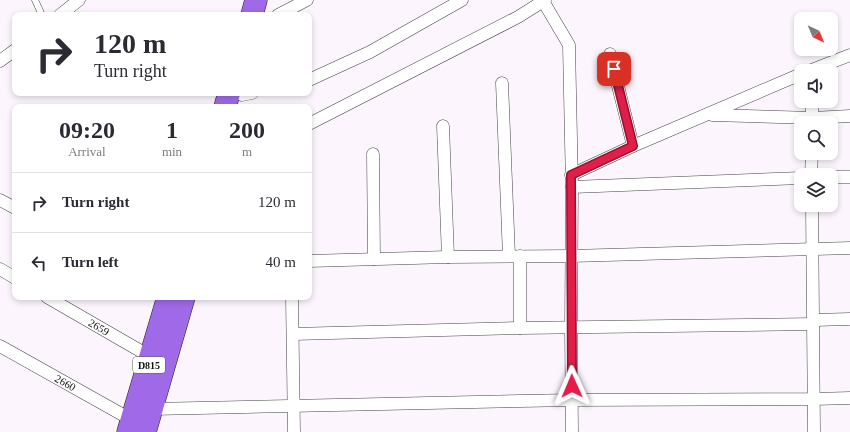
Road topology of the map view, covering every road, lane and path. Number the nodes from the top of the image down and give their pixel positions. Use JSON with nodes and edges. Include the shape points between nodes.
{"nodes":[{"id":1,"x":35,"y":0,"type":"edge"},
{"id":2,"x":79,"y":0,"type":"edge"},
{"id":3,"x":256,"y":0,"type":"edge"},
{"id":4,"x":270,"y":0,"type":"edge"},
{"id":5,"x":307,"y":0,"type":"edge"},
{"id":6,"x":462,"y":0,"type":"edge"},
{"id":7,"x":544,"y":0,"type":"edge"},
{"id":8,"x":41,"y":12,"type":"edge"},
{"id":9,"x":64,"y":12,"type":"edge"},
{"id":10,"x":253,"y":12,"type":"edge"},
{"id":11,"x":267,"y":12,"type":"edge"},
{"id":12,"x":284,"y":12,"type":"edge"},
{"id":13,"x":12,"y":52,"type":"edge"},
{"id":14,"x":610,"y":54,"type":"dead end"},
{"id":15,"x":850,"y":55,"type":"edge"},
{"id":16,"x":0,"y":61,"type":"edge"},
{"id":17,"x":826,"y":64,"type":"edge"},
{"id":18,"x":794,"y":77,"type":"edge"},
{"id":19,"x":312,"y":79,"type":"edge"},
{"id":20,"x":502,"y":83,"type":"dead end"},
{"id":21,"x":241,"y":96,"type":"edge"},
{"id":22,"x":229,"y":104,"type":"edge"},
{"id":23,"x":706,"y":115,"type":"junction"},
{"id":24,"x":850,"y":116,"type":"edge"},
{"id":25,"x":838,"y":117,"type":"edge"},
{"id":26,"x":794,"y":119,"type":"edge"},
{"id":27,"x":312,"y":122,"type":"edge"},
{"id":28,"x":443,"y":126,"type":"dead end"},
{"id":29,"x":633,"y":146,"type":"junction"},
{"id":30,"x":373,"y":154,"type":"dead end"},
{"id":31,"x":838,"y":177,"type":"edge"},
{"id":32,"x":850,"y":177,"type":"edge"},
{"id":33,"x":794,"y":178,"type":"edge"},
{"id":34,"x":571,"y":181,"type":"junction"},
{"id":35,"x":0,"y":200,"type":"edge"},
{"id":36,"x":12,"y":206,"type":"edge"},
{"id":37,"x":812,"y":212,"type":"edge"},
{"id":38,"x":813,"y":248,"type":"junction"},
{"id":39,"x":850,"y":248,"type":"edge"},
{"id":40,"x":514,"y":256,"type":"junction"},
{"id":41,"x":571,"y":256,"type":"junction"},
{"id":42,"x":448,"y":257,"type":"junction"},
{"id":43,"x":374,"y":259,"type":"junction"},
{"id":44,"x":312,"y":261,"type":"edge"},
{"id":45,"x":0,"y":270,"type":"edge"},
{"id":46,"x":12,"y":276,"type":"edge"},
{"id":47,"x":52,"y":300,"type":"edge"},
{"id":48,"x":171,"y":300,"type":"edge"},
{"id":49,"x":171,"y":300,"type":"edge"},
{"id":50,"x":292,"y":300,"type":"edge"},
{"id":51,"x":850,"y":319,"type":"edge"},
{"id":52,"x":814,"y":322,"type":"junction"},
{"id":53,"x":520,"y":328,"type":"junction"},
{"id":54,"x":571,"y":328,"type":"junction"},
{"id":55,"x":293,"y":334,"type":"junction"},
{"id":56,"x":0,"y":346,"type":"edge"},
{"id":57,"x":151,"y":357,"type":"junction"},
{"id":58,"x":850,"y":398,"type":"edge"},
{"id":59,"x":814,"y":399,"type":"junction"},
{"id":60,"x":572,"y":400,"type":"junction"},
{"id":61,"x":293,"y":406,"type":"junction"},
{"id":62,"x":152,"y":409,"type":"junction"},
{"id":63,"x":135,"y":428,"type":"edge"},
{"id":64,"x":294,"y":432,"type":"edge"},
{"id":65,"x":572,"y":432,"type":"edge"},
{"id":66,"x":814,"y":432,"type":"edge"}],
"edges":[{"from":1,"to":8,"type":"lane"},
{"from":2,"to":9,"type":"street"},
{"from":3,"to":10,"type":"highway"},
{"from":4,"to":11,"type":"highway"},
{"from":5,"to":12,"type":"street"},
{"from":6,"to":19,"type":"street","via":[[370,52]]},
{"from":7,"to":27,"type":"street","via":[[518,17]]},
{"from":7,"to":34,"type":"street","via":[[570,45]]},
{"from":13,"to":16,"type":"street"},
{"from":14,"to":29,"type":"street"},
{"from":15,"to":17,"type":"street"},
{"from":18,"to":23,"type":"street"},
{"from":20,"to":40,"type":"street"},
{"from":21,"to":22,"type":"highway"},
{"from":23,"to":26,"type":"street"},
{"from":23,"to":29,"type":"street"},
{"from":24,"to":25,"type":"street"},
{"from":28,"to":42,"type":"street"},
{"from":29,"to":34,"type":"street"},
{"from":30,"to":43,"type":"street"},
{"from":31,"to":32,"type":"street"},
{"from":33,"to":34,"type":"street"},
{"from":34,"to":41,"type":"street"},
{"from":35,"to":36,"type":"street"},
{"from":37,"to":38,"type":"street"},
{"from":38,"to":39,"type":"street"},
{"from":38,"to":41,"type":"street"},
{"from":38,"to":52,"type":"street"},
{"from":40,"to":41,"type":"street"},
{"from":40,"to":42,"type":"street"},
{"from":40,"to":53,"type":"street"},
{"from":41,"to":54,"type":"street"},
{"from":42,"to":43,"type":"street"},
{"from":43,"to":44,"type":"street"},
{"from":45,"to":46,"type":"street"},
{"from":47,"to":57,"type":"street","name":"2659"},
{"from":48,"to":57,"type":"highway","number":"D815"},
{"from":49,"to":62,"type":"highway","number":"D815"},
{"from":50,"to":55,"type":"street"},
{"from":51,"to":52,"type":"street"},
{"from":52,"to":54,"type":"street"},
{"from":52,"to":59,"type":"street"},
{"from":53,"to":54,"type":"street"},
{"from":53,"to":55,"type":"street"},
{"from":54,"to":60,"type":"street"},
{"from":55,"to":61,"type":"street"},
{"from":56,"to":63,"type":"street","name":"2660"},
{"from":57,"to":63,"type":"highway","number":"D815"},
{"from":58,"to":59,"type":"street"},
{"from":59,"to":60,"type":"street"},
{"from":59,"to":66,"type":"street"},
{"from":60,"to":61,"type":"street"},
{"from":60,"to":65,"type":"street"},
{"from":61,"to":62,"type":"street"},
{"from":61,"to":64,"type":"street"},
{"from":62,"to":63,"type":"highway","number":"D815"}]}
